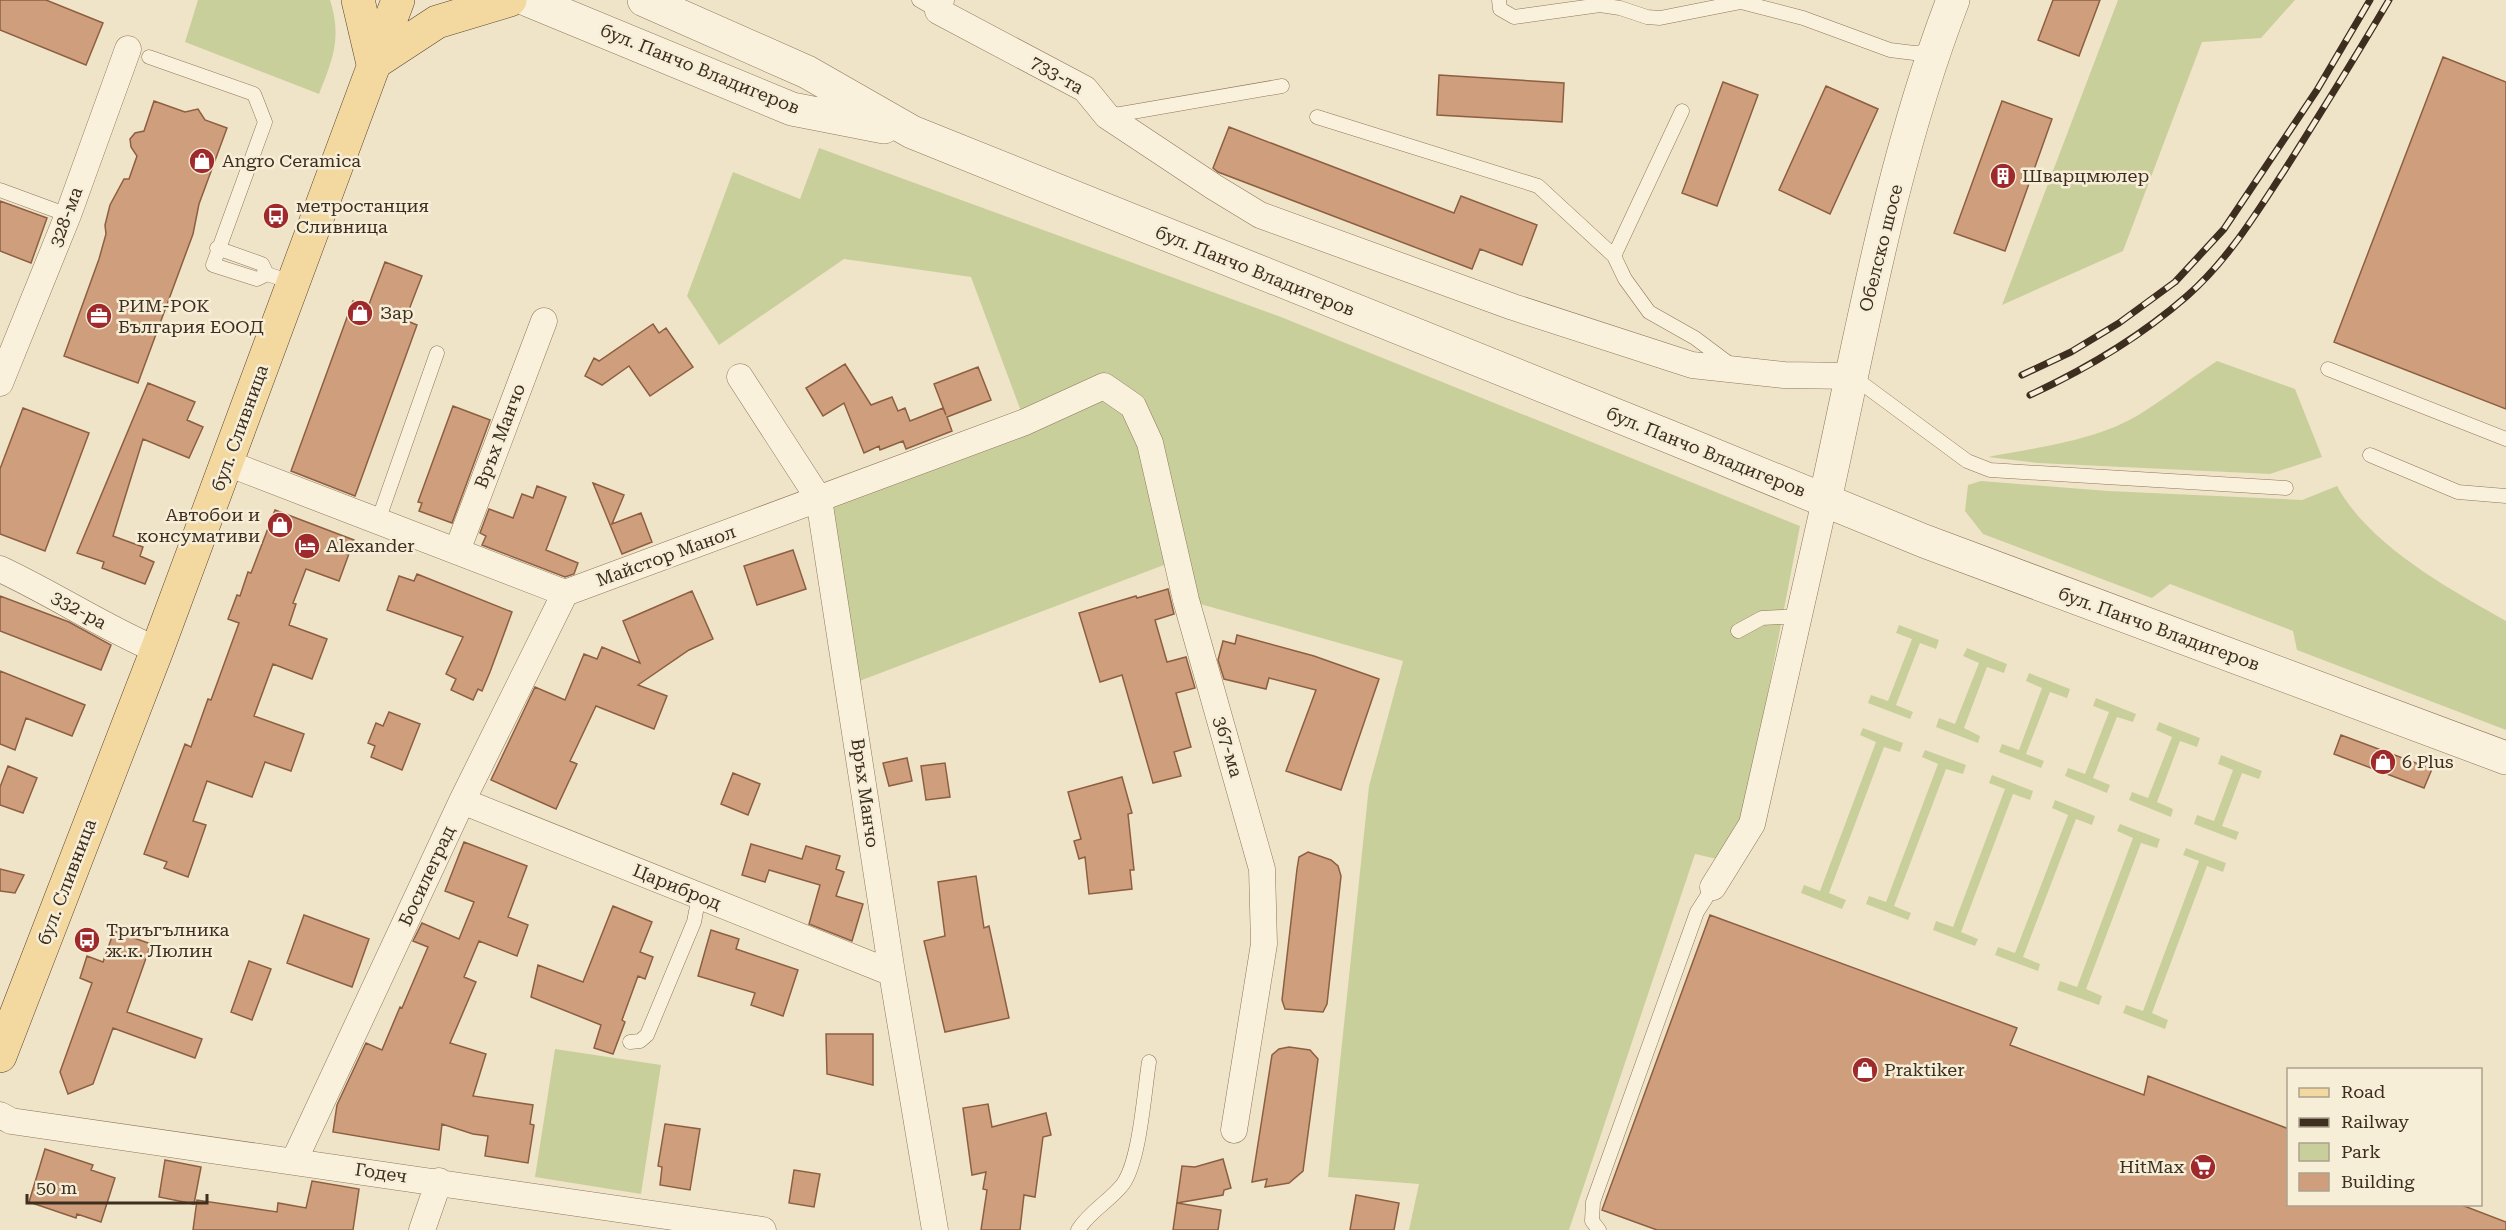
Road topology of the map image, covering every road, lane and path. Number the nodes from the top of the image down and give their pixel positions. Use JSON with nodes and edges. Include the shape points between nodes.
{"nodes":[{"id":1,"x":358,"y":0,"type":"edge"},
{"id":2,"x":398,"y":0,"type":"edge"},
{"id":3,"x":510,"y":0,"type":"edge"},
{"id":4,"x":528,"y":0,"type":"edge"},
{"id":5,"x":644,"y":0,"type":"edge"},
{"id":6,"x":1499,"y":0,"type":"edge"},
{"id":7,"x":1953,"y":0,"type":"edge"},
{"id":8,"x":933,"y":4,"type":"edge"},
{"id":9,"x":1933,"y":51,"type":"junction"},
{"id":10,"x":138,"y":53,"type":"joint"},
{"id":11,"x":373,"y":64,"type":"junction"},
{"id":12,"x":1281,"y":87,"type":"dead end"},
{"id":13,"x":1682,"y":111,"type":"dead end"},
{"id":14,"x":1107,"y":116,"type":"junction"},
{"id":15,"x":1317,"y":117,"type":"dead end"},
{"id":16,"x":912,"y":132,"type":"junction"},
{"id":17,"x":0,"y":190,"type":"edge"},
{"id":18,"x":68,"y":215,"type":"junction"},
{"id":19,"x":1614,"y":256,"type":"junction"},
{"id":20,"x":281,"y":278,"type":"junction"},
{"id":21,"x":544,"y":321,"type":"dead end"},
{"id":22,"x":437,"y":353,"type":"dead end"},
{"id":23,"x":2328,"y":369,"type":"dead end"},
{"id":24,"x":1737,"y":370,"type":"junction"},
{"id":25,"x":1852,"y":376,"type":"junction"},
{"id":26,"x":740,"y":377,"type":"dead end"},
{"id":27,"x":0,"y":383,"type":"edge"},
{"id":28,"x":1104,"y":386,"type":"joint"},
{"id":29,"x":2506,"y":439,"type":"edge"},
{"id":30,"x":2370,"y":455,"type":"dead end"},
{"id":31,"x":227,"y":463,"type":"junction"},
{"id":32,"x":2286,"y":488,"type":"dead end"},
{"id":33,"x":2506,"y":496,"type":"edge"},
{"id":34,"x":819,"y":499,"type":"junction"},
{"id":35,"x":1826,"y":500,"type":"junction"},
{"id":36,"x":378,"y":521,"type":"junction"},
{"id":37,"x":457,"y":551,"type":"junction"},
{"id":38,"x":0,"y":569,"type":"edge"},
{"id":39,"x":565,"y":593,"type":"junction"},
{"id":40,"x":1800,"y":616,"type":"junction"},
{"id":41,"x":1738,"y":631,"type":"dead end"},
{"id":42,"x":157,"y":650,"type":"junction"},
{"id":43,"x":2506,"y":758,"type":"edge"},
{"id":44,"x":462,"y":801,"type":"junction"},
{"id":45,"x":1713,"y":887,"type":"joint"},
{"id":46,"x":699,"y":896,"type":"junction"},
{"id":47,"x":892,"y":973,"type":"junction"},
{"id":48,"x":630,"y":1042,"type":"dead end"},
{"id":49,"x":1,"y":1053,"type":"edge"},
{"id":50,"x":1149,"y":1062,"type":"dead end"},
{"id":51,"x":0,"y":1115,"type":"edge"},
{"id":52,"x":1234,"y":1130,"type":"dead end"},
{"id":53,"x":294,"y":1161,"type":"junction"},
{"id":54,"x":439,"y":1181,"type":"junction"},
{"id":55,"x":697,"y":1225,"type":"edge"},
{"id":56,"x":422,"y":1230,"type":"edge"},
{"id":57,"x":763,"y":1230,"type":"edge"},
{"id":58,"x":935,"y":1230,"type":"edge"},
{"id":59,"x":1078,"y":1230,"type":"edge"},
{"id":60,"x":1599,"y":1230,"type":"edge"}],
"edges":[{"from":1,"to":11,"type":"main road"},
{"from":2,"to":11,"type":"main road","name":"бул. Сливница"},
{"from":3,"to":11,"type":"main road","via":[[427,27]]},
{"from":4,"to":16,"type":"street","name":"бул. Панчо Владигеров","via":[[792,109]]},
{"from":5,"to":16,"type":"street","name":"бул. Панчо Владигеров","via":[[807,72]]},
{"from":6,"to":9,"type":"lane","via":[[1500,9],[1514,17],[1600,5],[1660,18],[1741,2],[1803,18],[1890,50]]},
{"from":7,"to":9,"type":"street","name":"Обелско шосе"},
{"from":8,"to":14,"type":"street","name":"733-та","via":[[1085,89]]},
{"from":9,"to":25,"type":"street","name":"Обелско шосе","via":[[1876,255]]},
{"from":10,"to":18,"type":"street","name":"328-ма"},
{"from":10,"to":20,"type":"lane","via":[[254,94],[265,122],[213,266],[257,279]]},
{"from":11,"to":20,"type":"main road","name":"бул. Сливница"},
{"from":12,"to":14,"type":"lane"},
{"from":13,"to":19,"type":"lane"},
{"from":14,"to":24,"type":"street","name":"733-та","via":[[1260,215],[1513,307],[1692,365]]},
{"from":15,"to":19,"type":"lane","via":[[1538,186]]},
{"from":16,"to":35,"type":"street","name":"бул. Панчо Владигеров"},
{"from":17,"to":18,"type":"lane"},
{"from":18,"to":27,"type":"street","name":"328-ма"},
{"from":19,"to":24,"type":"lane","via":[[1649,312],[1695,338]]},
{"from":20,"to":31,"type":"main road","name":"бул. Сливница"},
{"from":21,"to":37,"type":"street","name":"Връх Манчо"},
{"from":22,"to":36,"type":"lane"},
{"from":23,"to":29,"type":"lane"},
{"from":24,"to":25,"type":"street","name":"733-та"},
{"from":25,"to":32,"type":"lane","via":[[1966,462],[1990,470]]},
{"from":25,"to":35,"type":"street","name":"Обелско шосе"},
{"from":26,"to":34,"type":"street","name":"Връх Манчо"},
{"from":28,"to":34,"type":"street","name":"Майстор Манол","via":[[1025,422]]},
{"from":28,"to":52,"type":"street","name":"367-ма","via":[[1133,406],[1150,443],[1186,600],[1262,868],[1264,944]]},
{"from":30,"to":33,"type":"lane","via":[[2458,492]]},
{"from":31,"to":36,"type":"street"},
{"from":31,"to":42,"type":"main road","name":"бул. Сливница"},
{"from":34,"to":39,"type":"street","name":"Майстор Манол"},
{"from":34,"to":47,"type":"street","name":"Връх Манчо"},
{"from":35,"to":40,"type":"street"},
{"from":35,"to":43,"type":"street","name":"бул. Панчо Владигеров","via":[[1924,542]]},
{"from":36,"to":37,"type":"street"},
{"from":37,"to":39,"type":"street"},
{"from":38,"to":42,"type":"street","name":"332-ра"},
{"from":39,"to":44,"type":"street","name":"Босилеград"},
{"from":40,"to":41,"type":"lane","via":[[1762,618]]},
{"from":40,"to":45,"type":"street","via":[[1752,824]]},
{"from":42,"to":49,"type":"main road","name":"бул. Сливница"},
{"from":44,"to":46,"type":"street","name":"Цариброд"},
{"from":44,"to":53,"type":"street","name":"Босилеград"},
{"from":45,"to":60,"type":"lane","via":[[1697,912],[1593,1202],[1592,1221]]},
{"from":46,"to":47,"type":"street","name":"Цариброд"},
{"from":46,"to":48,"type":"lane","via":[[693,922],[647,1035]]},
{"from":47,"to":58,"type":"street","name":"Връх Манчо"},
{"from":50,"to":59,"type":"lane","via":[[1135,1153],[1124,1183]]},
{"from":51,"to":53,"type":"street","name":"Годеч","via":[[11,1121]]},
{"from":53,"to":54,"type":"street","name":"Годеч"},
{"from":54,"to":55,"type":"street","name":"Годеч"},
{"from":54,"to":56,"type":"street"},
{"from":55,"to":57,"type":"street","name":"Годеч"}]}
